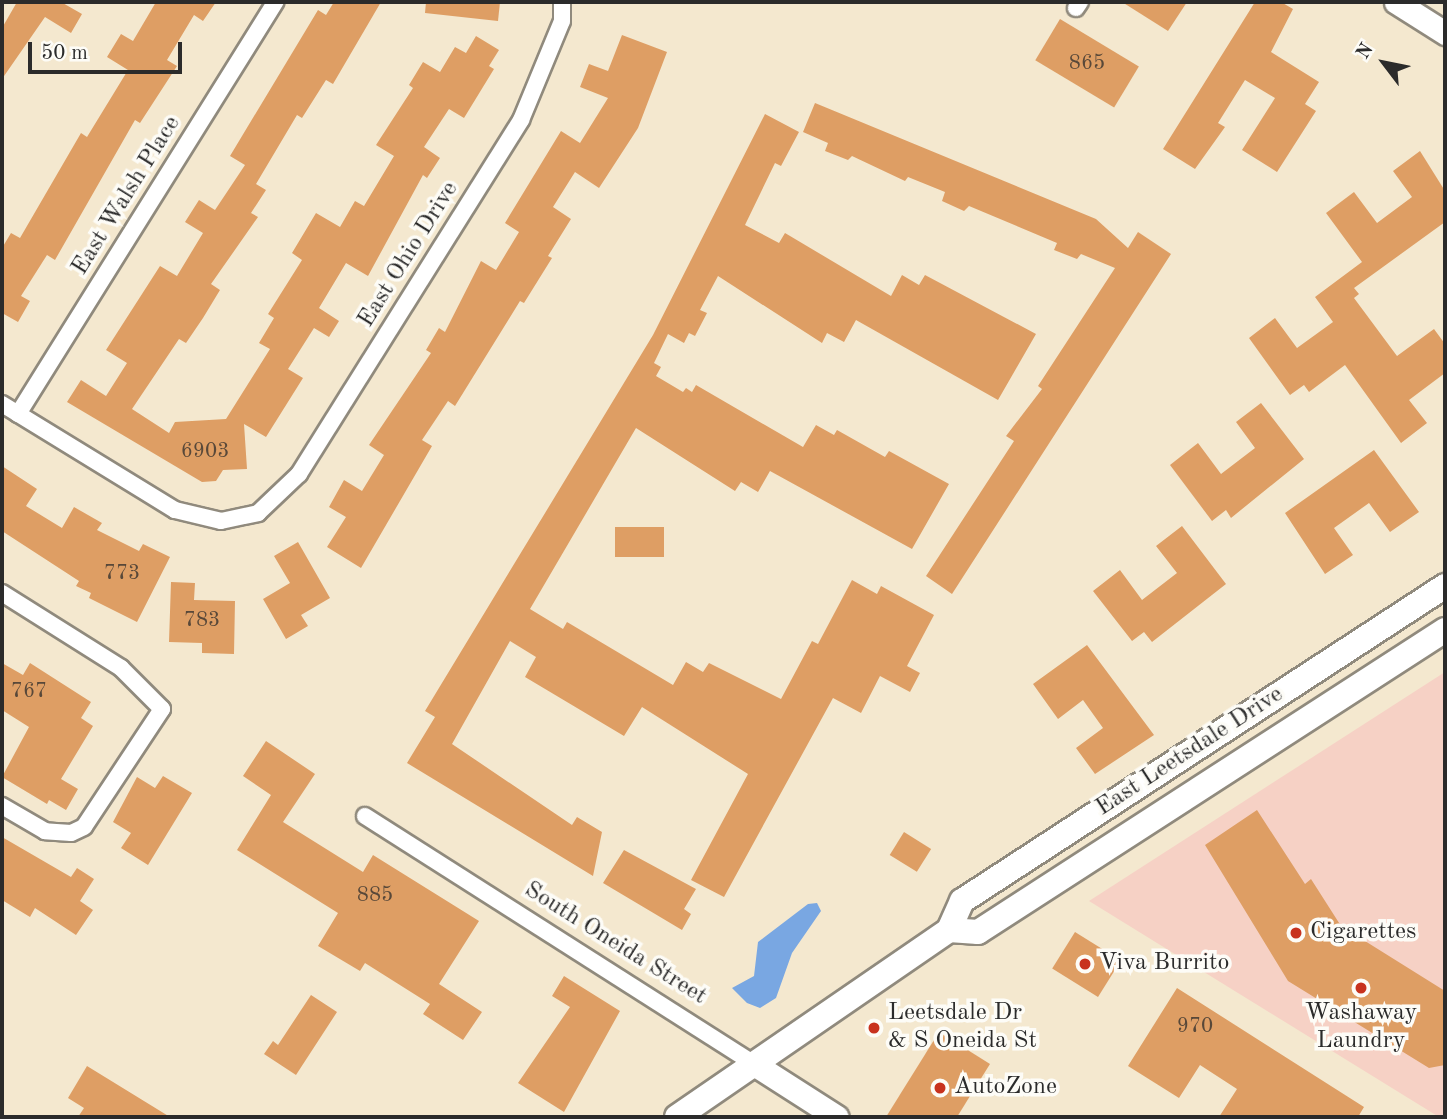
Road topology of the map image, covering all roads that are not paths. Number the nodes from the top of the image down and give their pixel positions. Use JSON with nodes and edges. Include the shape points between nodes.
{"nodes":[{"id":1,"x":275,"y":2,"type":"edge"},
{"id":2,"x":562,"y":2,"type":"edge"},
{"id":3,"x":1396,"y":2,"type":"edge"},
{"id":4,"x":1445,"y":33,"type":"edge"},
{"id":5,"x":2,"y":404,"type":"edge"},
{"id":6,"x":18,"y":414,"type":"junction"},
{"id":7,"x":1445,"y":586,"type":"edge"},
{"id":8,"x":2,"y":593,"type":"edge"},
{"id":9,"x":1445,"y":630,"type":"edge"},
{"id":10,"x":2,"y":806,"type":"edge"},
{"id":11,"x":365,"y":816,"type":"dead end"},
{"id":12,"x":949,"y":930,"type":"junction"},
{"id":13,"x":754,"y":1064,"type":"junction"},
{"id":14,"x":677,"y":1117,"type":"edge"},
{"id":15,"x":836,"y":1117,"type":"edge"}],
"edges":[{"from":1,"to":6,"type":"street","name":"East Walsh Place"},
{"from":2,"to":6,"type":"street","name":"East Ohio Drive","via":[[562,22],[522,120],[299,474],[258,513],[221,521],[175,510]]},
{"from":3,"to":4,"type":"street"},
{"from":5,"to":6,"type":"street"},
{"from":7,"to":12,"type":"main road","name":"East Leetsdale Drive","via":[[962,901]]},
{"from":8,"to":10,"type":"street","via":[[121,668],[162,709],[84,827],[71,833],[45,831]]},
{"from":9,"to":12,"type":"main road","name":"East Leetsdale Drive","via":[[978,932]]},
{"from":11,"to":13,"type":"street","name":"South Oneida Street"},
{"from":12,"to":13,"type":"main road","name":"East Leetsdale Drive"},
{"from":13,"to":14,"type":"main road","name":"East Leetsdale Drive"},
{"from":13,"to":15,"type":"street","name":"South Oneida Street"}]}
